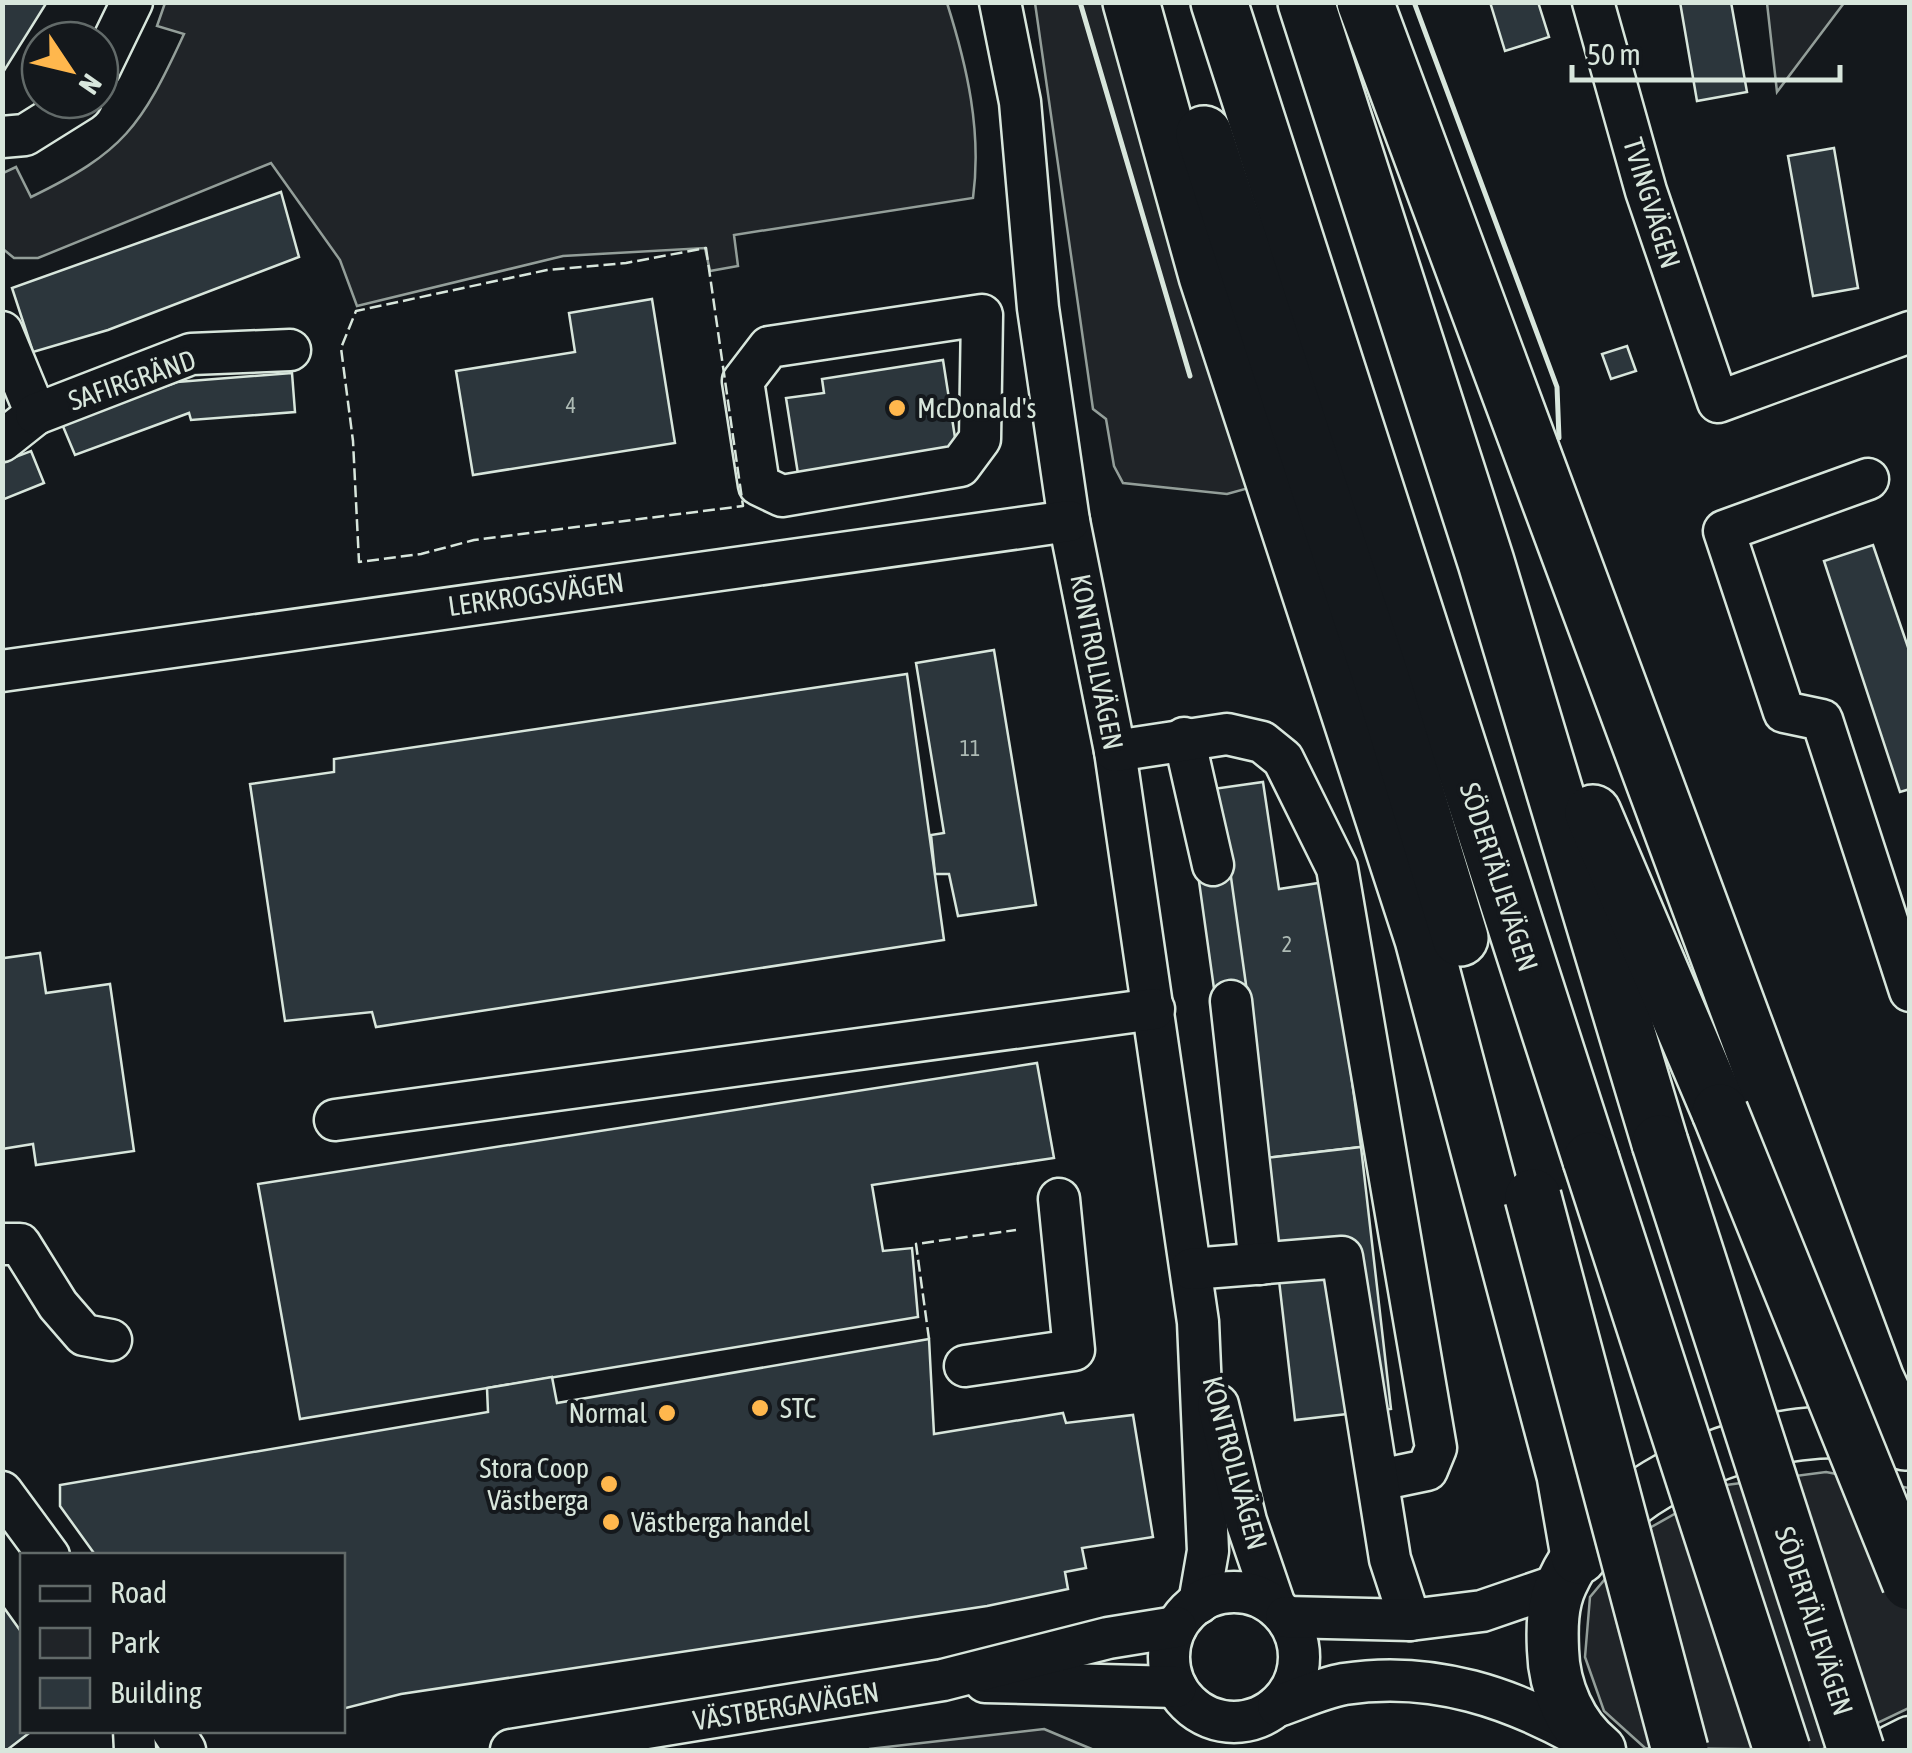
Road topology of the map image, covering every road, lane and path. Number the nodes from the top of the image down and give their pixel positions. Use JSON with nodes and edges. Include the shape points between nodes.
{"nodes":[{"id":1,"x":132,"y":2,"type":"edge"},
{"id":2,"x":1000,"y":2,"type":"edge"},
{"id":3,"x":1131,"y":2,"type":"edge"},
{"id":4,"x":1162,"y":2,"type":"edge"},
{"id":5,"x":1219,"y":2,"type":"edge"},
{"id":6,"x":1306,"y":2,"type":"edge"},
{"id":7,"x":1365,"y":2,"type":"edge"},
{"id":8,"x":1594,"y":2,"type":"edge"},
{"id":9,"x":120,"y":27,"type":"edge"},
{"id":10,"x":49,"y":120,"type":"edge"},
{"id":11,"x":2,"y":137,"type":"edge"},
{"id":12,"x":2,"y":332,"type":"edge"},
{"id":13,"x":1910,"y":332,"type":"edge"},
{"id":14,"x":290,"y":350,"type":"dead end"},
{"id":15,"x":36,"y":414,"type":"junction"},
{"id":16,"x":2,"y":441,"type":"edge"},
{"id":17,"x":1868,"y":478,"type":"dead end"},
{"id":18,"x":759,"y":485,"type":"junction"},
{"id":19,"x":1069,"y":521,"type":"junction"},
{"id":20,"x":775,"y":560,"type":"junction"},
{"id":21,"x":1486,"y":562,"type":"junction"},
{"id":22,"x":2,"y":670,"type":"edge"},
{"id":23,"x":1184,"y":738,"type":"junction"},
{"id":24,"x":1115,"y":751,"type":"junction"},
{"id":25,"x":1214,"y":865,"type":"dead end"},
{"id":26,"x":1910,"y":992,"type":"edge"},
{"id":27,"x":1231,"y":1001,"type":"dead end"},
{"id":28,"x":1154,"y":1009,"type":"junction"},
{"id":29,"x":335,"y":1120,"type":"dead end"},
{"id":30,"x":1059,"y":1199,"type":"dead end"},
{"id":31,"x":2,"y":1244,"type":"edge"},
{"id":32,"x":1260,"y":1264,"type":"junction"},
{"id":33,"x":1191,"y":1269,"type":"junction"},
{"id":34,"x":1198,"y":1322,"type":"junction"},
{"id":35,"x":112,"y":1340,"type":"dead end"},
{"id":36,"x":965,"y":1366,"type":"dead end"},
{"id":37,"x":1908,"y":1443,"type":"edge"},
{"id":38,"x":1380,"y":1480,"type":"junction"},
{"id":39,"x":2,"y":1492,"type":"edge"},
{"id":40,"x":46,"y":1553,"type":"edge"},
{"id":41,"x":1570,"y":1570,"type":"junction"},
{"id":42,"x":1910,"y":1582,"type":"edge"},
{"id":43,"x":1280,"y":1610,"type":"junction"},
{"id":44,"x":1188,"y":1615,"type":"junction"},
{"id":45,"x":1410,"y":1620,"type":"junction"},
{"id":46,"x":942,"y":1680,"type":"junction"},
{"id":47,"x":1176,"y":1686,"type":"junction"},
{"id":48,"x":1273,"y":1722,"type":"edge"},
{"id":49,"x":1218,"y":1734,"type":"edge"},
{"id":50,"x":1910,"y":1742,"type":"edge"},
{"id":51,"x":1594,"y":1746,"type":"edge"},
{"id":52,"x":512,"y":1750,"type":"edge"},
{"id":53,"x":1680,"y":1750,"type":"edge"},
{"id":54,"x":1782,"y":1750,"type":"edge"},
{"id":55,"x":1856,"y":1750,"type":"edge"},
{"id":56,"x":1894,"y":1750,"type":"edge"}],
"edges":[{"from":1,"to":9,"type":"street"},
{"from":2,"to":19,"type":"street","name":"KONTROLLVÄGEN","via":[[1020,102],[1038,308]]},
{"from":3,"to":41,"type":"highway","via":[[1206,276],[1423,939],[1565,1475]]},
{"from":4,"to":53,"type":"highway","bridge":true,"via":[[1382,680],[1532,1197]]},
{"from":5,"to":54,"type":"highway","name":"SÖDERTÄLJEVÄGEN","bridge":true},
{"from":6,"to":21,"type":"highway","name":"SÖDERTÄLJEVÄGEN"},
{"from":7,"to":37,"type":"highway","via":[[1870,1361]]},
{"from":8,"to":13,"type":"street","name":"TVINGVÄGEN","via":[[1646,191],[1718,402]]},
{"from":10,"to":11,"type":"street","via":[[26,135]]},
{"from":12,"to":15,"type":"street","name":"SAFIRGRÄND"},
{"from":14,"to":15,"type":"street","name":"SAFIRGRÄND","via":[[191,354]]},
{"from":15,"to":16,"type":"street","name":"SAFIRGRÄND"},
{"from":17,"to":26,"type":"street","via":[[1724,530],[1784,712],[1822,720]]},
{"from":18,"to":18,"type":"street","via":[[782,496],[960,466],[980,439],[982,315],[770,346],[743,381]]},
{"from":18,"to":20,"type":"street"},
{"from":19,"to":20,"type":"street","name":"LERKROGSVÄGEN"},
{"from":19,"to":24,"type":"street","name":"KONTROLLVÄGEN"},
{"from":20,"to":22,"type":"street","name":"LERKROGSVÄGEN"},
{"from":21,"to":42,"type":"highway","bridge":true},
{"from":21,"to":55,"type":"highway","name":"SÖDERTÄLJEVÄGEN","bridge":true,"via":[[1660,1143]]},
{"from":23,"to":24,"type":"street"},
{"from":23,"to":25,"type":"street"},
{"from":23,"to":38,"type":"street","via":[[1227,734],[1262,742],[1283,759],[1337,868],[1436,1448],[1427,1470]]},
{"from":24,"to":28,"type":"street","name":"KONTROLLVÄGEN"},
{"from":27,"to":32,"type":"street"},
{"from":28,"to":29,"type":"street"},
{"from":28,"to":33,"type":"street","name":"KONTROLLVÄGEN"},
{"from":30,"to":36,"type":"street","via":[[1074,1350]]},
{"from":31,"to":35,"type":"street","via":[[20,1244],[84,1335]]},
{"from":32,"to":33,"type":"street"},
{"from":32,"to":38,"type":"street","via":[[1342,1257]]},
{"from":33,"to":34,"type":"street","name":"KONTROLLVÄGEN"},
{"from":34,"to":43,"type":"street","name":"KONTROLLVÄGEN","via":[[1246,1521]]},
{"from":34,"to":44,"type":"street","name":"KONTROLLVÄGEN","via":[[1208,1551]]},
{"from":37,"to":41,"type":"main road","via":[[1862,1431],[1801,1435],[1723,1454],[1654,1484],[1606,1520]]},
{"from":38,"to":45,"type":"street","via":[[1390,1558]]},
{"from":39,"to":40,"type":"street"},
{"from":41,"to":45,"type":"street","via":[[1482,1611]]},
{"from":41,"to":51,"type":"main road","via":[[1552,1622],[1554,1664],[1564,1704]]},
{"from":43,"to":44,"type":"street","via":[[1233,1592]]},
{"from":43,"to":45,"type":"street"},
{"from":43,"to":48,"type":"street","via":[[1297,1637],[1300,1659]]},
{"from":44,"to":46,"type":"street","name":"VÄSTBERGAVÄGEN"},
{"from":44,"to":47,"type":"street","via":[[1169,1645],[1168,1670]]},
{"from":46,"to":47,"type":"street","name":"VÄSTBERGAVÄGEN"},
{"from":46,"to":52,"type":"street","name":"VÄSTBERGAVÄGEN"},
{"from":47,"to":49,"type":"street"},
{"from":48,"to":49,"type":"street","via":[[1240,1722]]},
{"from":48,"to":51,"type":"street","via":[[1344,1684],[1459,1686],[1535,1711]]},
{"from":50,"to":56,"type":"main road"}]}
